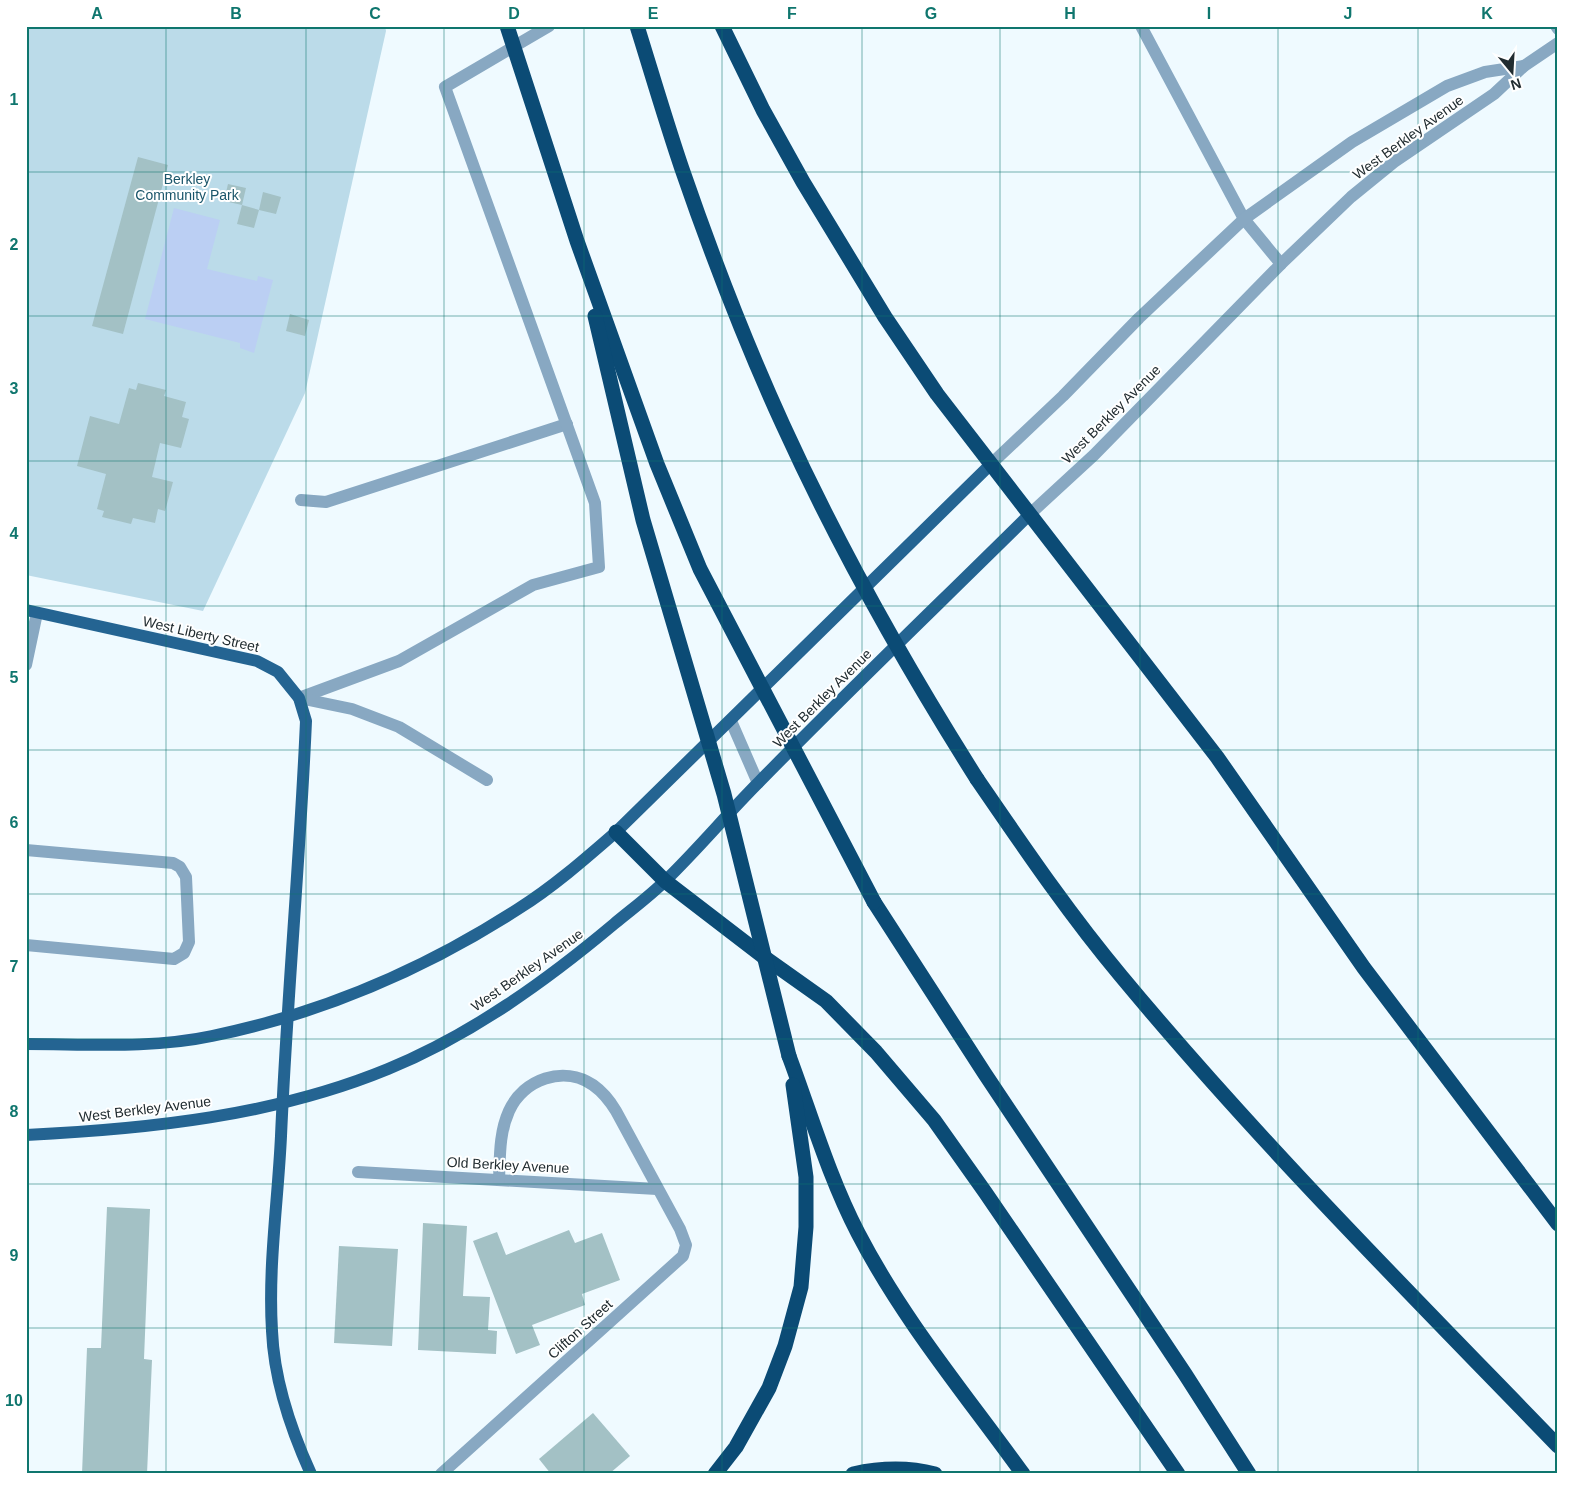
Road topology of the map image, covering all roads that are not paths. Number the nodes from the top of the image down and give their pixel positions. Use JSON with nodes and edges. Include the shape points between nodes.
{"nodes":[{"id":1,"x":507,"y":26,"type":"edge"},
{"id":2,"x":549,"y":26,"type":"edge"},
{"id":3,"x":637,"y":26,"type":"edge"},
{"id":4,"x":722,"y":26,"type":"edge"},
{"id":5,"x":1142,"y":26,"type":"edge"},
{"id":6,"x":1558,"y":44,"type":"edge"},
{"id":7,"x":1524,"y":66,"type":"junction"},
{"id":8,"x":1244,"y":220,"type":"junction"},
{"id":9,"x":577,"y":241,"type":"junction"},
{"id":10,"x":1281,"y":264,"type":"junction"},
{"id":11,"x":567,"y":424,"type":"junction"},
{"id":12,"x":990,"y":465,"type":"junction"},
{"id":13,"x":301,"y":500,"type":"dead end"},
{"id":14,"x":1030,"y":514,"type":"junction"},
{"id":15,"x":32,"y":612,"type":"edge"},
{"id":16,"x":26,"y":666,"type":"edge"},
{"id":17,"x":299,"y":698,"type":"junction"},
{"id":18,"x":731,"y":721,"type":"junction"},
{"id":19,"x":487,"y":780,"type":"dead end"},
{"id":20,"x":758,"y":783,"type":"junction"},
{"id":21,"x":616,"y":832,"type":"junction"},
{"id":22,"x":26,"y":850,"type":"edge"},
{"id":23,"x":665,"y":881,"type":"junction"},
{"id":24,"x":26,"y":945,"type":"edge"},
{"id":25,"x":288,"y":1016,"type":"junction"},
{"id":26,"x":26,"y":1044,"type":"edge"},
{"id":27,"x":789,"y":1056,"type":"junction"},
{"id":28,"x":282,"y":1104,"type":"junction"},
{"id":29,"x":26,"y":1135,"type":"edge"},
{"id":30,"x":358,"y":1172,"type":"dead end"},
{"id":31,"x":499,"y":1180,"type":"junction"},
{"id":32,"x":657,"y":1189,"type":"junction"},
{"id":33,"x":1555,"y":1220,"type":"edge"},
{"id":34,"x":1558,"y":1446,"type":"edge"},
{"id":35,"x":311,"y":1474,"type":"edge"},
{"id":36,"x":441,"y":1474,"type":"edge"},
{"id":37,"x":715,"y":1474,"type":"edge"},
{"id":38,"x":853,"y":1474,"type":"edge"},
{"id":39,"x":935,"y":1474,"type":"edge"},
{"id":40,"x":1023,"y":1474,"type":"edge"},
{"id":41,"x":1178,"y":1474,"type":"edge"},
{"id":42,"x":1249,"y":1474,"type":"edge"}],
"edges":[{"from":1,"to":9,"type":"highway","bridge":true},
{"from":2,"to":11,"type":"street","via":[[445,87]]},
{"from":3,"to":34,"type":"highway","bridge":true,"via":[[686,179],[782,424],[856,574],[918,685],[977,779],[1085,930],[1192,1058],[1319,1197]]},
{"from":4,"to":12,"type":"highway","via":[[803,182],[885,317]]},
{"from":5,"to":8,"type":"street"},
{"from":6,"to":7,"type":"street","name":"West Berkley Avenue"},
{"from":7,"to":8,"type":"street","name":"West Berkley Avenue","via":[[1485,72],[1447,86],[1352,142]]},
{"from":7,"to":10,"type":"street","name":"West Berkley Avenue","via":[[1494,94],[1394,162],[1350,197]]},
{"from":8,"to":10,"type":"street"},
{"from":8,"to":12,"type":"street","name":"West Berkley Avenue","via":[[1138,318]]},
{"from":9,"to":27,"type":"highway","bridge":true,"via":[[643,520],[724,794]]},
{"from":9,"to":42,"type":"highway","bridge":true,"via":[[657,464],[700,570],[874,902]]},
{"from":10,"to":14,"type":"street","name":"West Berkley Avenue","via":[[1094,455]]},
{"from":11,"to":13,"type":"street","via":[[326,502]]},
{"from":11,"to":17,"type":"street","via":[[595,503],[599,567],[533,585],[399,661]]},
{"from":12,"to":14,"type":"highway"},
{"from":12,"to":18,"type":"main road","name":"West Berkley Avenue"},
{"from":14,"to":20,"type":"main road","name":"West Berkley Avenue"},
{"from":14,"to":33,"type":"highway","via":[[1217,757],[1364,968]]},
{"from":15,"to":16,"type":"street"},
{"from":15,"to":17,"type":"main road","name":"West Liberty Street","via":[[257,661],[278,672]]},
{"from":17,"to":19,"type":"street","via":[[352,709],[399,727]]},
{"from":17,"to":25,"type":"main road","via":[[306,721]]},
{"from":18,"to":20,"type":"street"},
{"from":18,"to":21,"type":"main road","name":"West Berkley Avenue"},
{"from":20,"to":23,"type":"main road","name":"West Berkley Avenue"},
{"from":21,"to":23,"type":"highway"},
{"from":21,"to":25,"type":"main road","name":"West Berkley Avenue","via":[[534,898],[469,940],[420,965]]},
{"from":22,"to":24,"type":"street","via":[[173,863],[186,877],[189,942],[184,953],[174,958]]},
{"from":23,"to":28,"type":"main road","name":"West Berkley Avenue","via":[[576,956],[496,1012],[442,1044],[350,1084]]},
{"from":23,"to":41,"type":"highway","via":[[826,1001],[876,1052],[934,1120]]},
{"from":25,"to":26,"type":"main road","name":"West Berkley Avenue","via":[[211,1037],[146,1044]]},
{"from":25,"to":28,"type":"main road"},
{"from":27,"to":37,"type":"highway","via":[[806,1177],[801,1286],[785,1346],[768,1388],[736,1447]]},
{"from":27,"to":40,"type":"highway","via":[[831,1172],[858,1233],[898,1304]]},
{"from":28,"to":29,"type":"main road","name":"West Berkley Avenue","via":[[197,1120]]},
{"from":28,"to":35,"type":"main road","via":[[272,1270],[272,1332],[278,1376],[295,1437]]},
{"from":30,"to":31,"type":"street","name":"Old Berkley Avenue"},
{"from":31,"to":32,"type":"street","name":"Old Berkley Avenue"},
{"from":31,"to":32,"type":"street","name":"Clifton Street","via":[[504,1123],[518,1096],[528,1086],[542,1080],[569,1076],[593,1085],[607,1097]]},
{"from":32,"to":36,"type":"street","name":"Clifton Street","via":[[686,1244],[683,1256]]},
{"from":38,"to":39,"type":"highway","via":[[873,1470],[919,1470]]}]}
